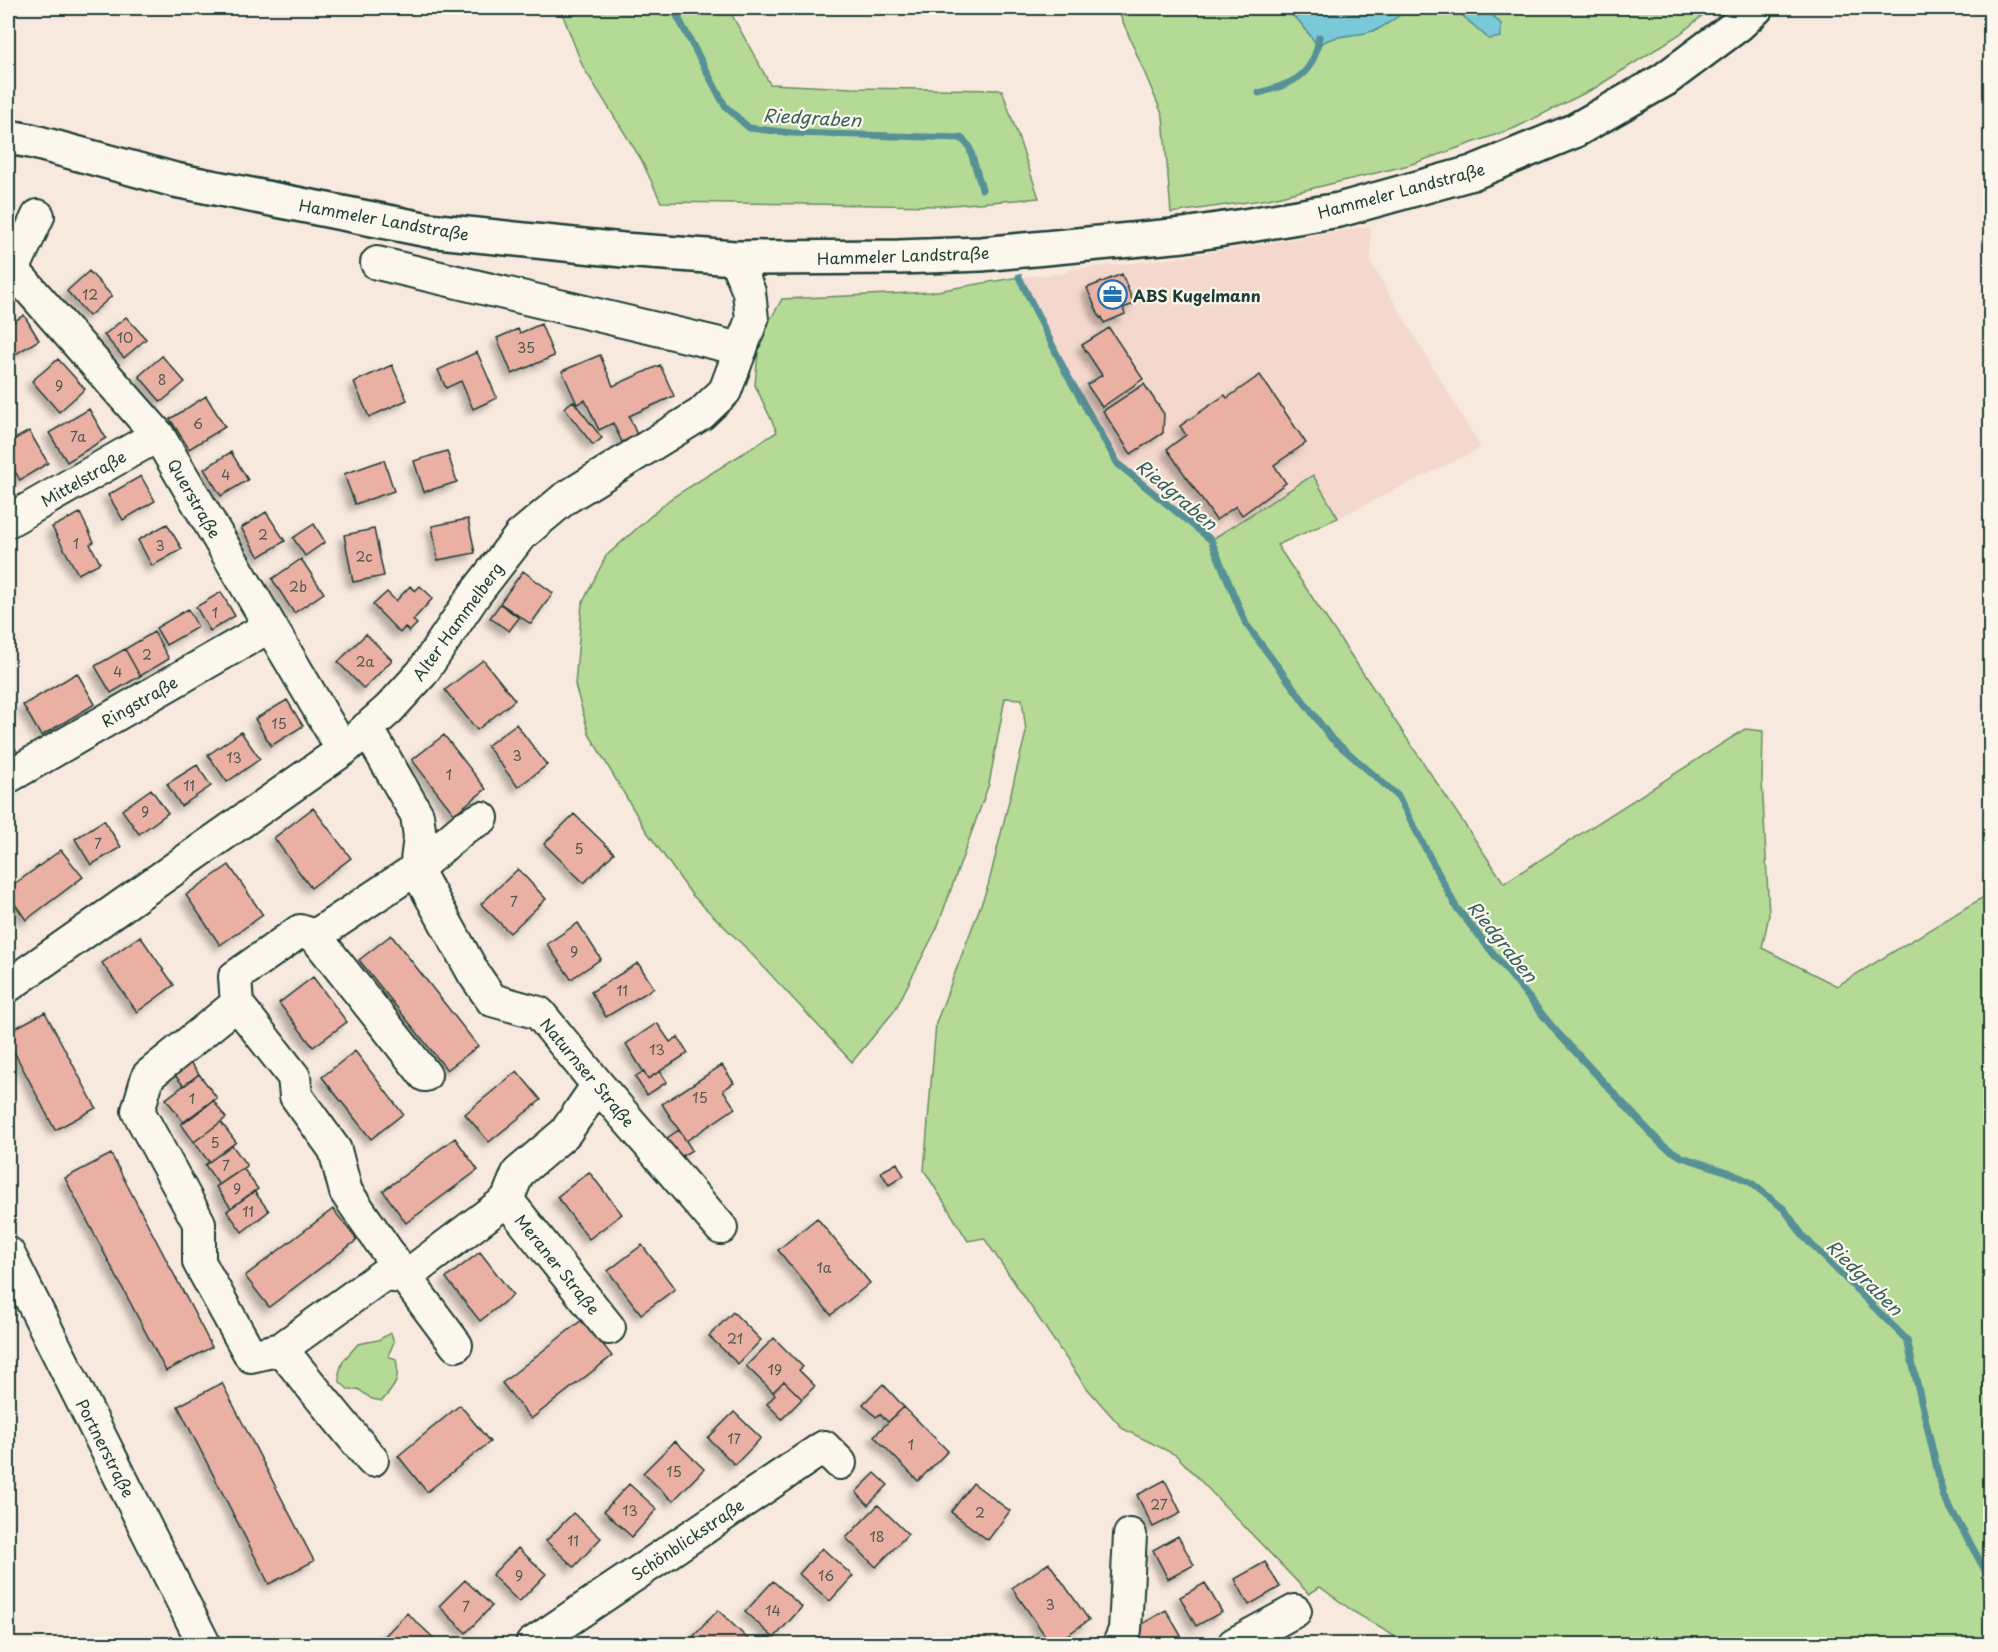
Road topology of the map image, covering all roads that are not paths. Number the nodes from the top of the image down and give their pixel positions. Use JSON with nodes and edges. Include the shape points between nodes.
{"nodes":[{"id":1,"x":1756,"y":8,"type":"edge"},
{"id":2,"x":8,"y":137,"type":"edge"},
{"id":3,"x":38,"y":216,"type":"dead end"},
{"id":4,"x":735,"y":258,"type":"junction"},
{"id":5,"x":377,"y":263,"type":"dead end"},
{"id":6,"x":10,"y":271,"type":"edge"},
{"id":7,"x":741,"y":349,"type":"junction"},
{"id":8,"x":158,"y":435,"type":"junction"},
{"id":9,"x":8,"y":521,"type":"edge"},
{"id":10,"x":270,"y":626,"type":"junction"},
{"id":11,"x":367,"y":728,"type":"junction"},
{"id":12,"x":343,"y":750,"type":"junction"},
{"id":13,"x":8,"y":777,"type":"edge"},
{"id":14,"x":482,"y":819,"type":"dead end"},
{"id":15,"x":416,"y":869,"type":"junction"},
{"id":16,"x":315,"y":936,"type":"junction"},
{"id":17,"x":8,"y":986,"type":"edge"},
{"id":18,"x":237,"y":1004,"type":"junction"},
{"id":19,"x":425,"y":1075,"type":"dead end"},
{"id":20,"x":598,"y":1085,"type":"junction"},
{"id":21,"x":507,"y":1200,"type":"junction"},
{"id":22,"x":721,"y":1228,"type":"dead end"},
{"id":23,"x":8,"y":1252,"type":"edge"},
{"id":24,"x":405,"y":1277,"type":"junction"},
{"id":25,"x":609,"y":1328,"type":"dead end"},
{"id":26,"x":456,"y":1345,"type":"dead end"},
{"id":27,"x":281,"y":1349,"type":"junction"},
{"id":28,"x":372,"y":1460,"type":"dead end"},
{"id":29,"x":840,"y":1463,"type":"dead end"},
{"id":30,"x":1130,"y":1535,"type":"dead end"},
{"id":31,"x":1295,"y":1611,"type":"dead end"},
{"id":32,"x":204,"y":1644,"type":"edge"},
{"id":33,"x":532,"y":1644,"type":"edge"},
{"id":34,"x":1119,"y":1644,"type":"edge"},
{"id":35,"x":1234,"y":1644,"type":"edge"}],
"edges":[{"from":1,"to":4,"type":"main road","name":"Hammeler Landstraße","via":[[1664,80],[1574,131],[1472,173],[1339,210],[1185,235],[1146,247],[899,257]]},
{"from":2,"to":4,"type":"main road","name":"Hammeler Landstraße","via":[[175,180],[428,230]]},
{"from":3,"to":6,"type":"street"},
{"from":4,"to":7,"type":"street","name":"Alter Hammelberg","via":[[749,291],[752,319]]},
{"from":5,"to":7,"type":"street"},
{"from":6,"to":8,"type":"street","name":"Querstraße"},
{"from":7,"to":11,"type":"street","name":"Alter Hammelberg","via":[[725,391],[700,414],[564,499],[519,536],[422,674]]},
{"from":8,"to":9,"type":"street","name":"Mittelstraße"},
{"from":8,"to":10,"type":"street","name":"Querstraße"},
{"from":10,"to":12,"type":"street","name":"Querstraße"},
{"from":10,"to":13,"type":"street","name":"Ringstraße"},
{"from":11,"to":12,"type":"street","name":"Alter Hammelberg"},
{"from":11,"to":15,"type":"street","via":[[417,815],[420,837]]},
{"from":12,"to":17,"type":"street","name":"Alter Hammelberg"},
{"from":14,"to":15,"type":"street","via":[[465,826]]},
{"from":15,"to":16,"type":"street"},
{"from":15,"to":20,"type":"street","name":"Naturnser Straße","via":[[492,1000],[538,1013]]},
{"from":16,"to":18,"type":"street","via":[[300,931],[235,977]]},
{"from":16,"to":19,"type":"street"},
{"from":18,"to":24,"type":"street","via":[[294,1077],[296,1096],[335,1150],[346,1192]]},
{"from":18,"to":27,"type":"street","via":[[148,1076],[138,1111],[199,1223],[198,1263],[251,1356]]},
{"from":20,"to":21,"type":"street","name":"Meraner Straße","via":[[565,1133],[518,1173]]},
{"from":20,"to":22,"type":"street","name":"Naturnser Straße"},
{"from":21,"to":24,"type":"street","name":"Meraner Straße"},
{"from":21,"to":25,"type":"street","name":"Meraner Straße"},
{"from":23,"to":32,"type":"street","name":"Portnerstraße"},
{"from":24,"to":26,"type":"street"},
{"from":24,"to":27,"type":"street","via":[[383,1275]]},
{"from":27,"to":28,"type":"street"},
{"from":29,"to":33,"type":"street","name":"Schönblickstraße","via":[[824,1447]]},
{"from":30,"to":34,"type":"street","via":[[1125,1630]]},
{"from":31,"to":35,"type":"street"}]}
